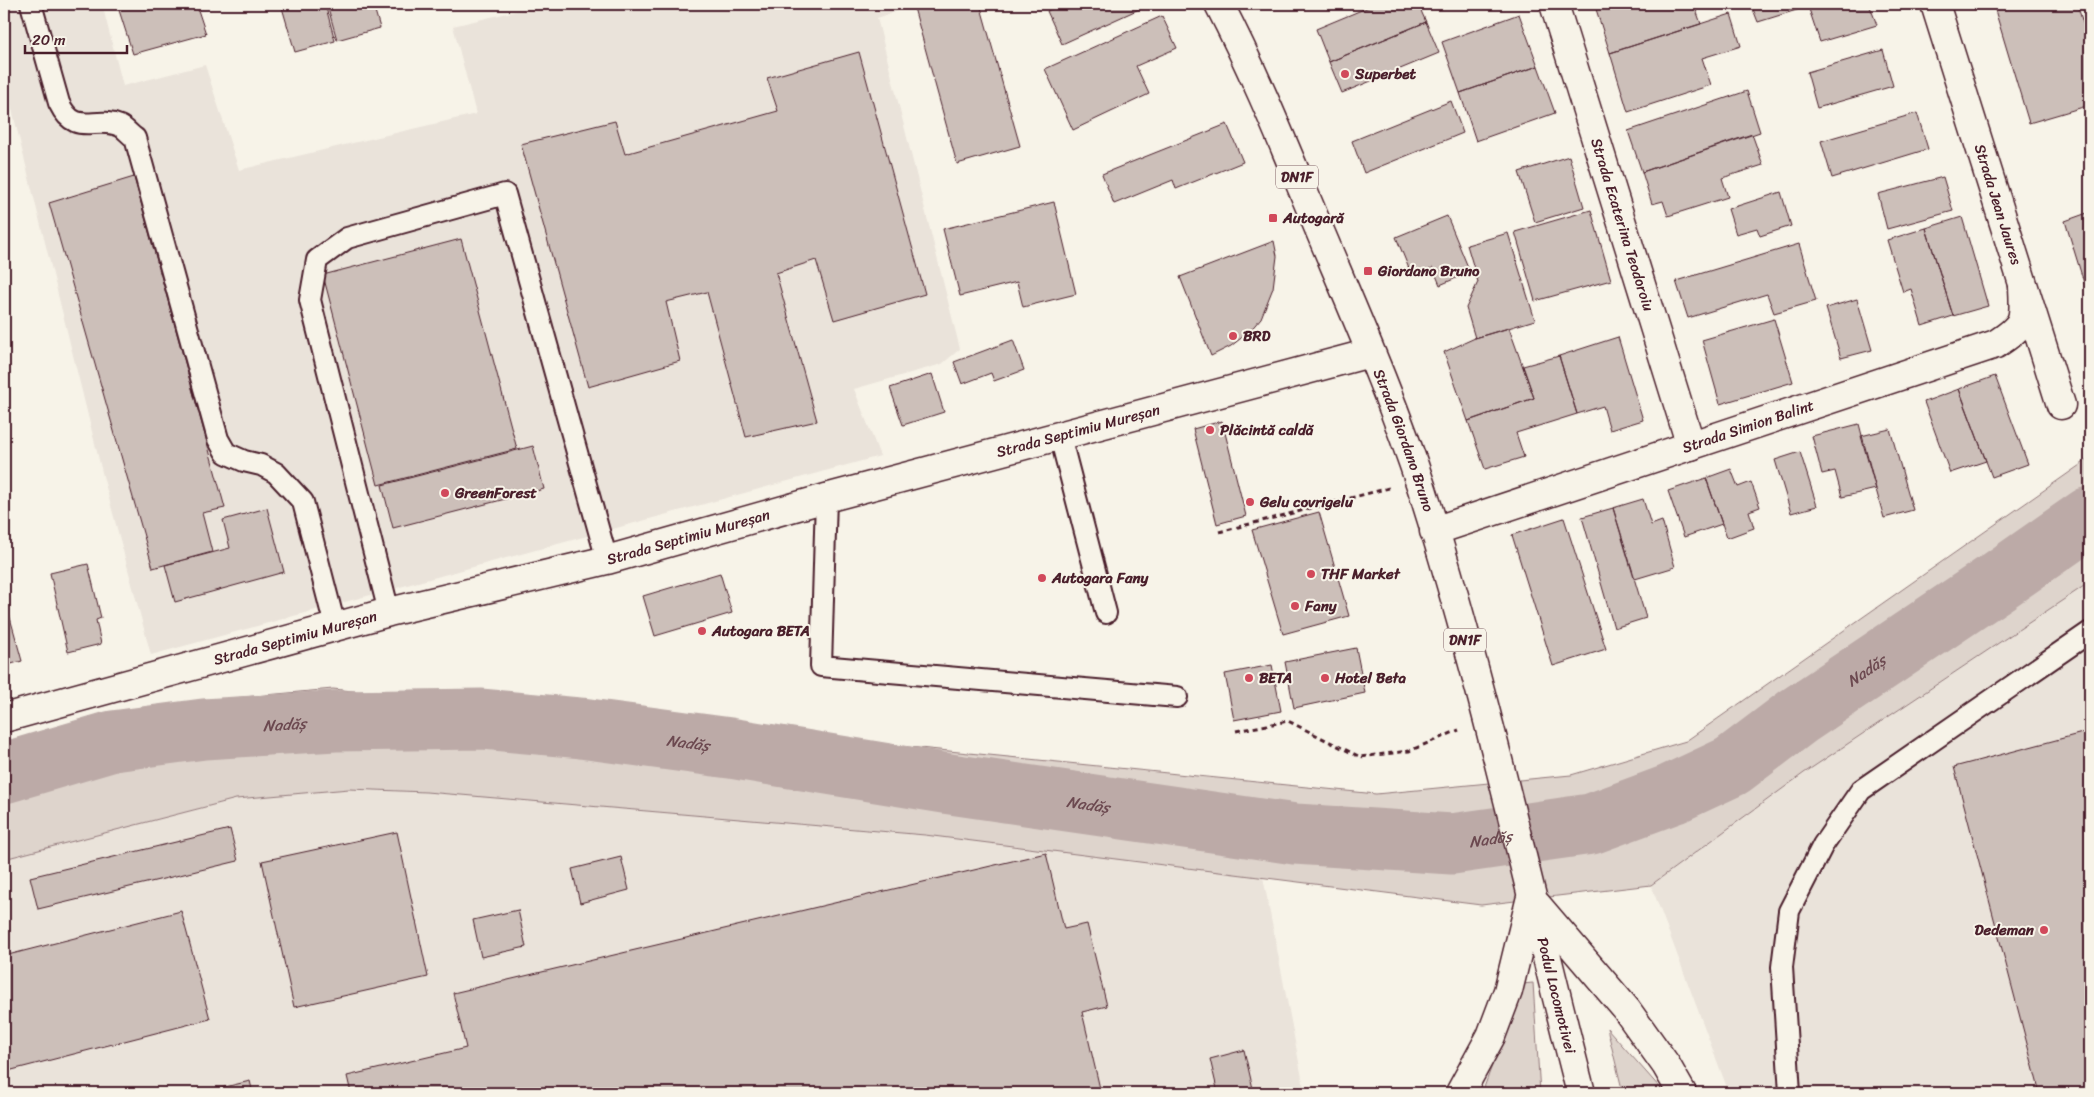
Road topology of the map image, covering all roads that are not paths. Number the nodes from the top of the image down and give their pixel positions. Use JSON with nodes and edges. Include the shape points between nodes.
{"nodes":[{"id":1,"x":31,"y":4,"type":"edge"},
{"id":2,"x":1219,"y":4,"type":"edge"},
{"id":3,"x":1554,"y":4,"type":"edge"},
{"id":4,"x":1935,"y":4,"type":"edge"},
{"id":5,"x":2022,"y":287,"type":"junction"},
{"id":6,"x":1370,"y":353,"type":"junction"},
{"id":7,"x":2061,"y":405,"type":"dead end"},
{"id":8,"x":1060,"y":436,"type":"junction"},
{"id":9,"x":1691,"y":446,"type":"junction"},
{"id":10,"x":826,"y":498,"type":"junction"},
{"id":11,"x":1434,"y":531,"type":"junction"},
{"id":12,"x":607,"y":560,"type":"junction"},
{"id":13,"x":389,"y":612,"type":"junction"},
{"id":14,"x":1106,"y":613,"type":"dead end"},
{"id":15,"x":335,"y":626,"type":"junction"},
{"id":16,"x":2090,"y":632,"type":"edge"},
{"id":17,"x":1176,"y":697,"type":"dead end"},
{"id":18,"x":4,"y":718,"type":"edge"},
{"id":19,"x":1531,"y":897,"type":"junction"},
{"id":20,"x":1460,"y":1093,"type":"edge"},
{"id":21,"x":1581,"y":1093,"type":"edge"},
{"id":22,"x":1682,"y":1093,"type":"edge"},
{"id":23,"x":1790,"y":1093,"type":"edge"}],
"edges":[{"from":1,"to":15,"type":"lane","via":[[58,103],[65,116],[85,125],[120,126],[135,138],[218,439],[226,453],[276,473],[303,502]]},
{"from":2,"to":6,"type":"street","name":"Strada Giordano Bruno","number":"DN1F","via":[[1258,85]]},
{"from":3,"to":9,"type":"street","name":"Strada Ecaterina Teodoroiu"},
{"from":4,"to":5,"type":"street","name":"Strada Jean Jaures"},
{"from":5,"to":7,"type":"street","name":"Strada Jean Jaures"},
{"from":5,"to":9,"type":"street","name":"Strada Simion Balint","via":[[2024,311],[2017,330],[1996,344]]},
{"from":6,"to":8,"type":"street","name":"Strada Septimiu Mureșan"},
{"from":6,"to":11,"type":"street","name":"Strada Giordano Bruno","number":"DN1F","via":[[1419,480]]},
{"from":8,"to":10,"type":"street","name":"Strada Septimiu Mureșan"},
{"from":8,"to":14,"type":"lane"},
{"from":9,"to":11,"type":"street","name":"Strada Simion Balint"},
{"from":10,"to":12,"type":"street","name":"Strada Septimiu Mureșan"},
{"from":10,"to":17,"type":"lane","via":[[821,666]]},
{"from":11,"to":19,"type":"street","name":"Strada Giordano Bruno","number":"DN1F","via":[[1496,749]]},
{"from":12,"to":13,"type":"street","name":"Strada Septimiu Mureșan"},
{"from":12,"to":13,"type":"lane","via":[[505,194],[347,238],[317,260],[310,300]]},
{"from":13,"to":15,"type":"street","name":"Strada Septimiu Mureșan"},
{"from":15,"to":18,"type":"street","name":"Strada Septimiu Mureșan"},
{"from":16,"to":23,"type":"lane","via":[[1861,790],[1824,845],[1788,910],[1782,967]]},
{"from":19,"to":20,"type":"street","via":[[1508,990],[1491,1036]]},
{"from":19,"to":21,"type":"street","name":"Podul Locomotivei","number":"DN1F"},
{"from":19,"to":22,"type":"street","via":[[1626,1009]]}]}
